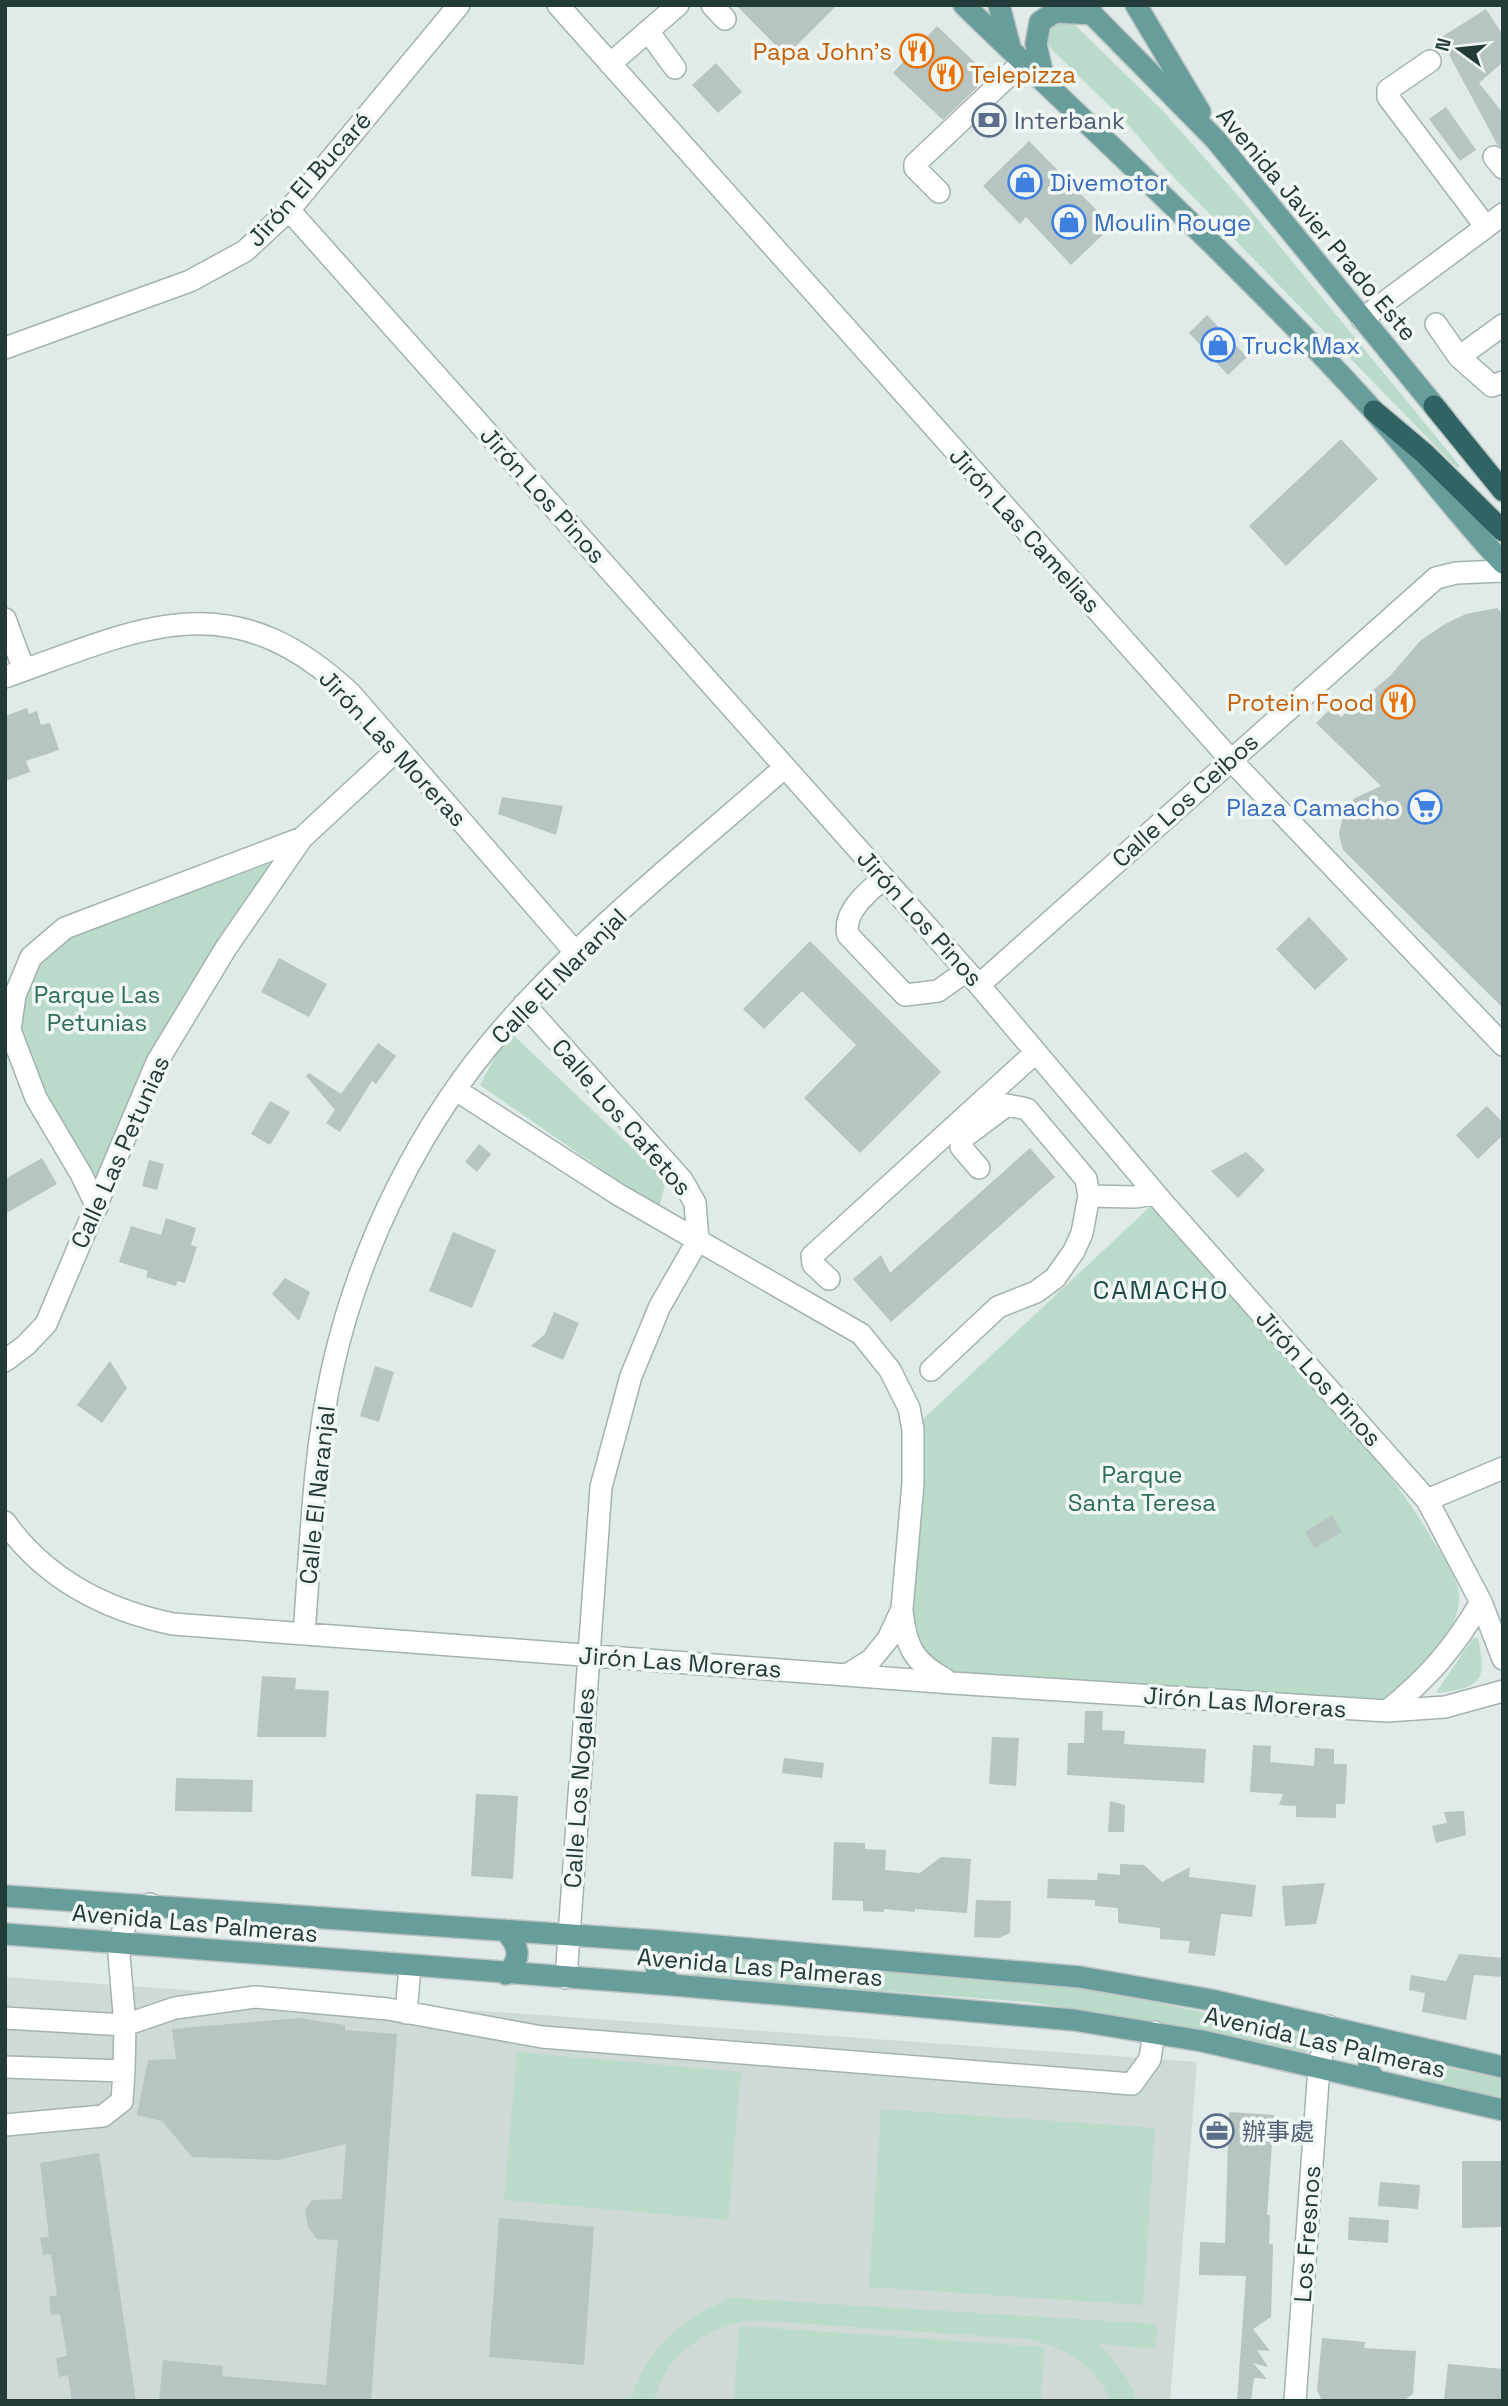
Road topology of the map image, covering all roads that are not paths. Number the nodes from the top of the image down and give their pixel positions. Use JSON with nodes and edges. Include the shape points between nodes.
{"nodes":[{"id":1,"x":459,"y":5,"type":"edge"},
{"id":2,"x":558,"y":5,"type":"edge"},
{"id":3,"x":678,"y":5,"type":"edge"},
{"id":4,"x":964,"y":5,"type":"edge"},
{"id":5,"x":999,"y":5,"type":"edge"},
{"id":6,"x":1136,"y":5,"type":"edge"},
{"id":7,"x":1088,"y":10,"type":"edge"},
{"id":8,"x":648,"y":31,"type":"junction"},
{"id":9,"x":1018,"y":57,"type":"junction"},
{"id":10,"x":1430,"y":61,"type":"dead end"},
{"id":11,"x":610,"y":64,"type":"junction"},
{"id":12,"x":675,"y":68,"type":"dead end"},
{"id":13,"x":1046,"y":84,"type":"junction"},
{"id":14,"x":1215,"y":139,"type":"junction"},
{"id":15,"x":939,"y":192,"type":"dead end"},
{"id":16,"x":289,"y":209,"type":"junction"},
{"id":17,"x":1494,"y":220,"type":"edge"},
{"id":18,"x":1362,"y":319,"type":"junction"},
{"id":19,"x":1436,"y":324,"type":"dead end"},
{"id":20,"x":1503,"y":325,"type":"edge"},
{"id":21,"x":5,"y":348,"type":"edge"},
{"id":22,"x":1459,"y":357,"type":"junction"},
{"id":23,"x":1503,"y":382,"type":"edge"},
{"id":24,"x":1434,"y":406,"type":"junction"},
{"id":25,"x":1374,"y":411,"type":"junction"},
{"id":26,"x":1503,"y":483,"type":"edge"},
{"id":27,"x":1503,"y":491,"type":"edge"},
{"id":28,"x":1503,"y":531,"type":"edge"},
{"id":29,"x":1503,"y":563,"type":"edge"},
{"id":30,"x":1503,"y":571,"type":"edge"},
{"id":31,"x":5,"y":619,"type":"edge"},
{"id":32,"x":14,"y":673,"type":"edge"},
{"id":33,"x":398,"y":749,"type":"junction"},
{"id":34,"x":1230,"y":759,"type":"junction"},
{"id":35,"x":785,"y":767,"type":"junction"},
{"id":36,"x":302,"y":838,"type":"junction"},
{"id":37,"x":884,"y":878,"type":"junction"},
{"id":38,"x":576,"y":953,"type":"junction"},
{"id":39,"x":973,"y":978,"type":"junction"},
{"id":40,"x":524,"y":1004,"type":"junction"},
{"id":41,"x":1503,"y":1045,"type":"edge"},
{"id":42,"x":1036,"y":1052,"type":"junction"},
{"id":43,"x":456,"y":1090,"type":"junction"},
{"id":44,"x":979,"y":1168,"type":"dead end"},
{"id":45,"x":1155,"y":1194,"type":"junction"},
{"id":46,"x":1088,"y":1196,"type":"junction"},
{"id":47,"x":97,"y":1207,"type":"junction"},
{"id":48,"x":698,"y":1240,"type":"junction"},
{"id":49,"x":829,"y":1279,"type":"dead end"},
{"id":50,"x":5,"y":1361,"type":"edge"},
{"id":51,"x":931,"y":1370,"type":"dead end"},
{"id":52,"x":1503,"y":1468,"type":"edge"},
{"id":53,"x":1427,"y":1500,"type":"junction"},
{"id":54,"x":5,"y":1522,"type":"edge"},
{"id":55,"x":1481,"y":1602,"type":"junction"},
{"id":56,"x":902,"y":1609,"type":"junction"},
{"id":57,"x":304,"y":1634,"type":"junction"},
{"id":58,"x":588,"y":1656,"type":"junction"},
{"id":59,"x":1503,"y":1659,"type":"edge"},
{"id":60,"x":847,"y":1675,"type":"junction"},
{"id":61,"x":952,"y":1683,"type":"junction"},
{"id":62,"x":1503,"y":1691,"type":"edge"},
{"id":63,"x":1387,"y":1711,"type":"junction"},
{"id":64,"x":5,"y":1896,"type":"edge"},
{"id":65,"x":150,"y":1904,"type":"junction"},
{"id":66,"x":504,"y":1930,"type":"junction"},
{"id":67,"x":5,"y":1934,"type":"edge"},
{"id":68,"x":570,"y":1935,"type":"junction"},
{"id":69,"x":659,"y":1941,"type":"junction"},
{"id":70,"x":118,"y":1943,"type":"junction"},
{"id":71,"x":410,"y":1966,"type":"junction"},
{"id":72,"x":506,"y":1974,"type":"junction"},
{"id":73,"x":566,"y":1979,"type":"junction"},
{"id":74,"x":673,"y":1985,"type":"junction"},
{"id":75,"x":406,"y":2013,"type":"junction"},
{"id":76,"x":5,"y":2018,"type":"edge"},
{"id":77,"x":125,"y":2025,"type":"junction"},
{"id":78,"x":1328,"y":2026,"type":"junction"},
{"id":79,"x":1154,"y":2032,"type":"junction"},
{"id":80,"x":1385,"y":2040,"type":"junction"},
{"id":81,"x":5,"y":2067,"type":"edge"},
{"id":82,"x":1320,"y":2067,"type":"junction"},
{"id":83,"x":1503,"y":2067,"type":"edge"},
{"id":84,"x":124,"y":2071,"type":"junction"},
{"id":85,"x":1376,"y":2080,"type":"junction"},
{"id":86,"x":1503,"y":2110,"type":"edge"},
{"id":87,"x":5,"y":2125,"type":"edge"},
{"id":88,"x":1295,"y":2401,"type":"edge"}],
"edges":[{"from":1,"to":16,"type":"street","name":"Jirón El Bucaré"},
{"from":2,"to":11,"type":"street","name":"Jirón Las Camelias"},
{"from":3,"to":8,"type":"street"},
{"from":4,"to":9,"type":"main road"},
{"from":5,"to":9,"type":"main road"},
{"from":6,"to":14,"type":"main road"},
{"from":7,"to":13,"type":"main road","via":[[1055,12],[1040,22],[1036,44]]},
{"from":7,"to":14,"type":"main road","name":"Avenida Javier Prado Este"},
{"from":8,"to":11,"type":"street"},
{"from":8,"to":12,"type":"street"},
{"from":9,"to":13,"type":"main road"},
{"from":9,"to":15,"type":"street","via":[[915,164]]},
{"from":10,"to":17,"type":"street","via":[[1388,90],[1388,97]]},
{"from":11,"to":34,"type":"street","name":"Jirón Las Camelias"},
{"from":13,"to":25,"type":"main road","via":[[1215,246]]},
{"from":14,"to":18,"type":"main road","name":"Avenida Javier Prado Este"},
{"from":16,"to":21,"type":"street","name":"Jirón El Bucaré","via":[[245,251],[210,273]]},
{"from":16,"to":35,"type":"street","name":"Jirón Los Pinos"},
{"from":17,"to":18,"type":"street"},
{"from":18,"to":24,"type":"main road","name":"Avenida Javier Prado Este"},
{"from":19,"to":22,"type":"street"},
{"from":20,"to":22,"type":"street"},
{"from":22,"to":23,"type":"street","via":[[1492,386]]},
{"from":24,"to":26,"type":"main road","name":"Avenida Javier Prado Este"},
{"from":24,"to":27,"type":"highway"},
{"from":25,"to":28,"type":"highway"},
{"from":25,"to":29,"type":"main road"},
{"from":30,"to":34,"type":"street","name":"Calle Los Ceibos","via":[[1456,573],[1436,579]]},
{"from":31,"to":32,"type":"street"},
{"from":32,"to":33,"type":"street","name":"Jirón Las Moreras","via":[[139,629],[189,623],[233,627],[274,640],[313,662],[351,694]]},
{"from":33,"to":36,"type":"street","name":"Calle Las Petunias"},
{"from":33,"to":38,"type":"street","name":"Jirón Las Moreras"},
{"from":34,"to":39,"type":"street","name":"Calle Los Ceibos"},
{"from":34,"to":41,"type":"street","name":"Jirón Las Camelias"},
{"from":35,"to":37,"type":"street","name":"Jirón Los Pinos"},
{"from":35,"to":38,"type":"street","name":"Calle El Naranjal"},
{"from":36,"to":47,"type":"street","name":"Calle Las Petunias","via":[[226,948],[157,1062]]},
{"from":36,"to":47,"type":"street","via":[[65,928],[31,957],[15,995],[10,1030],[36,1098]]},
{"from":37,"to":39,"type":"street","name":"Jirón Los Pinos"},
{"from":37,"to":39,"type":"street","name":"Calle Los Ceibos","via":[[859,900],[848,935],[905,995],[938,991]]},
{"from":38,"to":40,"type":"street","name":"Calle El Naranjal"},
{"from":39,"to":42,"type":"street","name":"Jirón Los Pinos"},
{"from":40,"to":43,"type":"street","name":"Calle El Naranjal"},
{"from":40,"to":48,"type":"street","name":"Calle Los Cafetos","via":[[682,1180],[695,1203]]},
{"from":42,"to":45,"type":"street","name":"Jirón Los Pinos"},
{"from":42,"to":49,"type":"street","via":[[812,1256],[813,1264]]},
{"from":43,"to":48,"type":"street","name":"Calle Los Cafetos"},
{"from":43,"to":57,"type":"street","name":"Calle El Naranjal","via":[[393,1198],[346,1318],[318,1447]]},
{"from":44,"to":46,"type":"street","via":[[961,1147],[964,1137],[1007,1105],[1027,1109],[1086,1179]]},
{"from":45,"to":46,"type":"street"},
{"from":45,"to":53,"type":"street","name":"Jirón Los Pinos"},
{"from":46,"to":51,"type":"street","via":[[1082,1233],[1055,1278],[1036,1292],[998,1307]]},
{"from":47,"to":50,"type":"street","name":"Calle Las Petunias","via":[[46,1324]]},
{"from":48,"to":56,"type":"street","name":"Calle Los Cafetos","via":[[861,1334],[890,1370],[909,1408],[913,1430]]},
{"from":48,"to":58,"type":"street","name":"Calle Los Nogales","via":[[660,1306],[631,1376],[601,1488]]},
{"from":52,"to":53,"type":"street"},
{"from":53,"to":55,"type":"street","name":"Jirón Los Pinos"},
{"from":54,"to":57,"type":"street","name":"Jirón Las Moreras","via":[[59,1578],[123,1611],[173,1624]]},
{"from":55,"to":59,"type":"street","name":"Jirón Los Pinos"},
{"from":55,"to":63,"type":"street","via":[[1457,1644],[1425,1681]]},
{"from":56,"to":60,"type":"street","name":"Calle Los Cafetos","via":[[888,1639],[871,1660]]},
{"from":56,"to":61,"type":"street","name":"Calle Los Cafetos","via":[[906,1641],[924,1668]]},
{"from":57,"to":58,"type":"street","name":"Jirón Las Moreras"},
{"from":58,"to":60,"type":"street","name":"Jirón Las Moreras"},
{"from":58,"to":68,"type":"street","name":"Calle Los Nogales"},
{"from":60,"to":61,"type":"street","name":"Jirón Las Moreras"},
{"from":61,"to":63,"type":"street","name":"Jirón Las Moreras"},
{"from":62,"to":63,"type":"street","name":"Jirón Las Moreras","via":[[1445,1707]]},
{"from":64,"to":65,"type":"main road","name":"Avenida Las Palmeras"},
{"from":65,"to":66,"type":"main road","name":"Avenida Las Palmeras"},
{"from":65,"to":70,"type":"street","via":[[128,1919]]},
{"from":66,"to":68,"type":"main road","name":"Avenida Las Palmeras"},
{"from":66,"to":72,"type":"main road","via":[[517,1947],[518,1957]]},
{"from":67,"to":70,"type":"main road","name":"Avenida Las Palmeras"},
{"from":68,"to":69,"type":"main road","name":"Avenida Las Palmeras"},
{"from":68,"to":73,"type":"street","name":"Calle Los Nogales"},
{"from":69,"to":74,"type":"main road","via":[[654,1951],[657,1972]]},
{"from":69,"to":78,"type":"main road","name":"Avenida Las Palmeras","via":[[1080,1978]]},
{"from":70,"to":71,"type":"main road","name":"Avenida Las Palmeras"},
{"from":70,"to":77,"type":"street"},
{"from":71,"to":72,"type":"main road","name":"Avenida Las Palmeras"},
{"from":71,"to":75,"type":"street"},
{"from":72,"to":73,"type":"main road","name":"Avenida Las Palmeras"},
{"from":73,"to":74,"type":"main road","name":"Avenida Las Palmeras"},
{"from":74,"to":79,"type":"main road","name":"Avenida Las Palmeras","via":[[1074,2020]]},
{"from":75,"to":77,"type":"street","via":[[255,1997],[175,2008]]},
{"from":75,"to":79,"type":"street","via":[[542,2037],[1132,2084],[1150,2059]]},
{"from":76,"to":77,"type":"street"},
{"from":77,"to":84,"type":"street"},
{"from":78,"to":80,"type":"main road","name":"Avenida Las Palmeras"},
{"from":78,"to":82,"type":"street","name":"Los Fresnos"},
{"from":79,"to":82,"type":"main road","name":"Avenida Las Palmeras"},
{"from":80,"to":83,"type":"main road","name":"Avenida Las Palmeras"},
{"from":80,"to":85,"type":"main road","via":[[1369,2053],[1367,2063]]},
{"from":81,"to":84,"type":"street"},
{"from":82,"to":85,"type":"main road","name":"Avenida Las Palmeras"},
{"from":82,"to":88,"type":"street","name":"Los Fresnos"},
{"from":84,"to":87,"type":"street","via":[[122,2101],[103,2116]]},
{"from":85,"to":86,"type":"main road","name":"Avenida Las Palmeras"}]}
